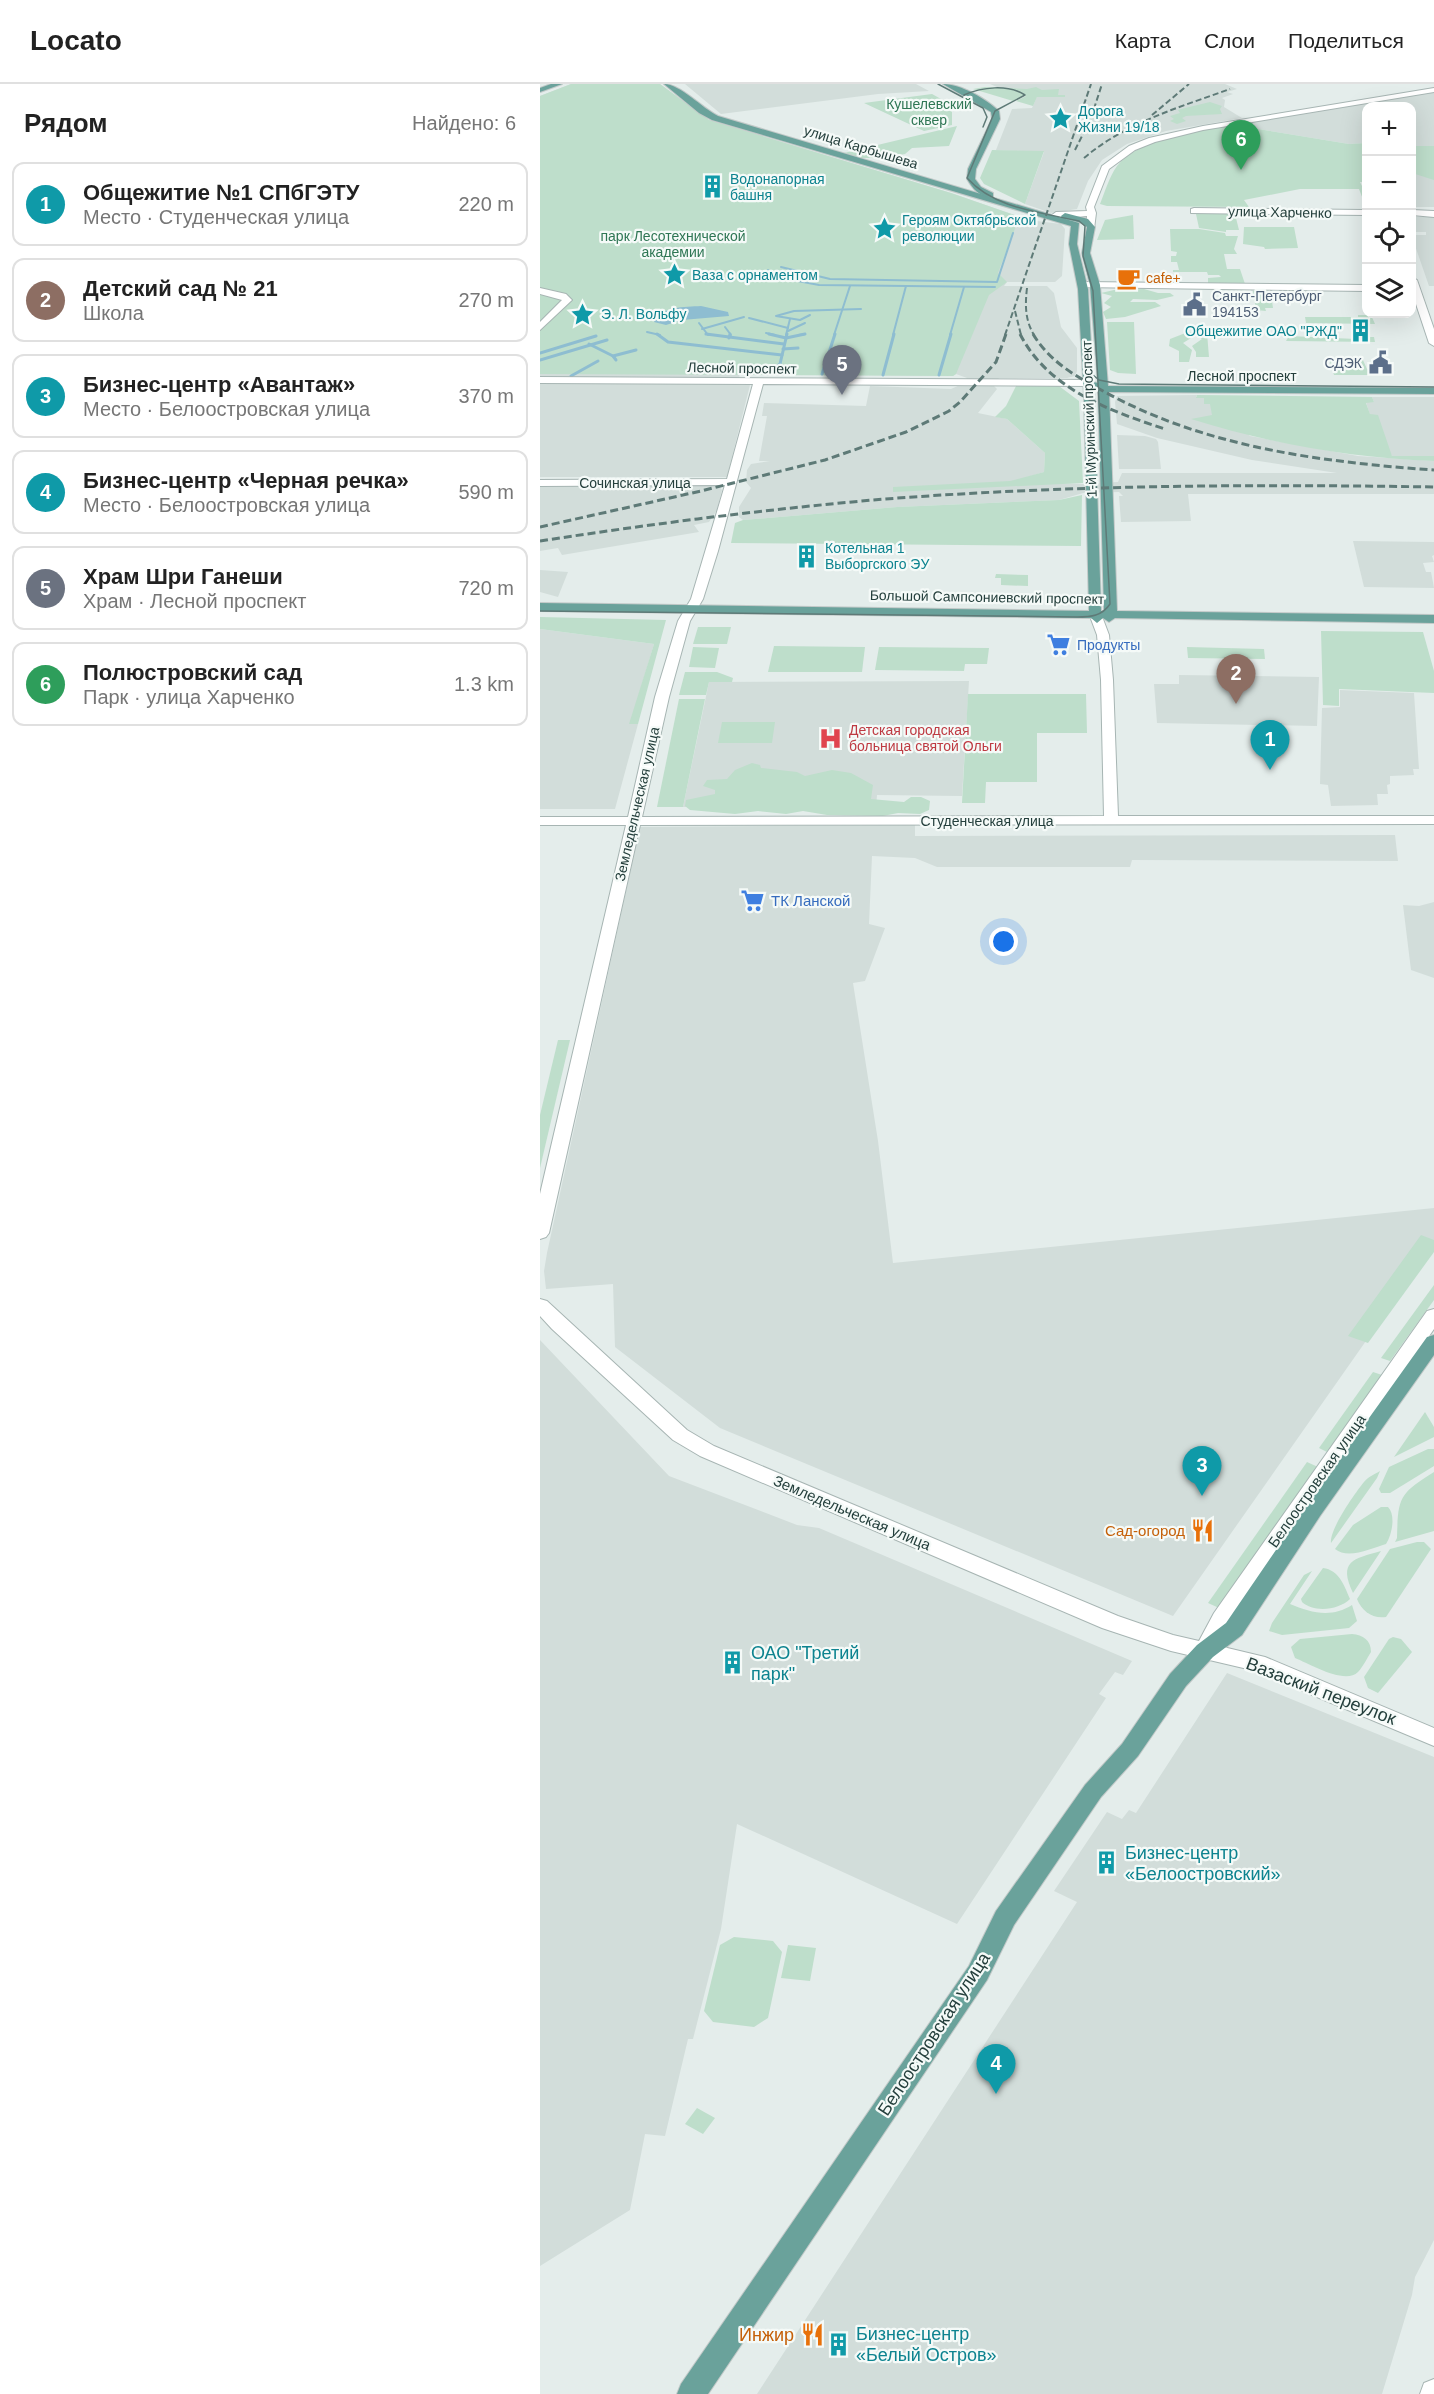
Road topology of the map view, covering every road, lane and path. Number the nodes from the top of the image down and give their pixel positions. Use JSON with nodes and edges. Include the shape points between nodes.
{"nodes":[{"id":1,"x":558,"y":84,"type":"edge"},
{"id":2,"x":668,"y":84,"type":"edge"},
{"id":3,"x":943,"y":86,"type":"edge"},
{"id":4,"x":540,"y":90,"type":"edge"},
{"id":5,"x":1434,"y":90,"type":"edge"},
{"id":6,"x":982,"y":112,"type":"dead end"},
{"id":7,"x":958,"y":180,"type":"dead end"},
{"id":8,"x":994,"y":199,"type":"junction"},
{"id":9,"x":1091,"y":210,"type":"junction"},
{"id":10,"x":1194,"y":211,"type":"dead end"},
{"id":11,"x":1362,"y":213,"type":"edge"},
{"id":12,"x":1416,"y":213,"type":"edge"},
{"id":13,"x":1434,"y":213,"type":"edge"},
{"id":14,"x":1079,"y":220,"type":"junction"},
{"id":15,"x":1091,"y":227,"type":"junction"},
{"id":16,"x":1083,"y":285,"type":"junction"},
{"id":17,"x":1095,"y":285,"type":"junction"},
{"id":18,"x":1416,"y":287,"type":"edge"},
{"id":19,"x":1362,"y":288,"type":"edge"},
{"id":20,"x":540,"y":291,"type":"edge"},
{"id":21,"x":540,"y":327,"type":"edge"},
{"id":22,"x":1434,"y":343,"type":"edge"},
{"id":23,"x":540,"y":380,"type":"edge"},
{"id":24,"x":1434,"y":381,"type":"edge"},
{"id":25,"x":759,"y":382,"type":"junction"},
{"id":26,"x":1088,"y":383,"type":"junction"},
{"id":27,"x":1104,"y":384,"type":"junction"},
{"id":28,"x":1434,"y":391,"type":"edge"},
{"id":29,"x":730,"y":482,"type":"junction"},
{"id":30,"x":540,"y":483,"type":"edge"},
{"id":31,"x":540,"y":606,"type":"edge"},
{"id":32,"x":690,"y":611,"type":"junction"},
{"id":33,"x":540,"y":613,"type":"edge"},
{"id":34,"x":1103,"y":616,"type":"junction"},
{"id":35,"x":1434,"y":620,"type":"edge"},
{"id":36,"x":1111,"y":820,"type":"junction"},
{"id":37,"x":1434,"y":820,"type":"edge"},
{"id":38,"x":540,"y":821,"type":"edge"},
{"id":39,"x":633,"y":821,"type":"junction"},
{"id":40,"x":540,"y":1233,"type":"edge"},
{"id":41,"x":540,"y":1305,"type":"edge"},
{"id":42,"x":1434,"y":1315,"type":"edge"},
{"id":43,"x":1434,"y":1341,"type":"edge"},
{"id":44,"x":1205,"y":1651,"type":"junction"},
{"id":45,"x":1434,"y":1737,"type":"edge"},
{"id":46,"x":691,"y":2394,"type":"edge"}],
"edges":[{"from":1,"to":4,"type":"main road"},
{"from":2,"to":8,"type":"main road","name":"улица Карбышева","via":[[715,118]]},
{"from":3,"to":6,"type":"main road"},
{"from":3,"to":8,"type":"main road","via":[[995,111],[996,119],[971,179]]},
{"from":5,"to":9,"type":"street","name":"1-й Муринский проспект","via":[[1152,140],[1122,153],[1105,168]]},
{"from":7,"to":8,"type":"main road","via":[[969,190]]},
{"from":8,"to":14,"type":"main road","name":"улица Карбышева"},
{"from":9,"to":14,"type":"street"},
{"from":9,"to":15,"type":"street","name":"1-й Муринский проспект"},
{"from":10,"to":11,"type":"street","name":"улица Харченко"},
{"from":12,"to":13,"type":"street"},
{"from":14,"to":15,"type":"main road"},
{"from":14,"to":16,"type":"main road","name":"1-й Муринский проспект","via":[[1073,244]]},
{"from":15,"to":17,"type":"main road","name":"1-й Муринский проспект","via":[[1086,253]]},
{"from":16,"to":17,"type":"street"},
{"from":16,"to":26,"type":"main road","name":"1-й Муринский проспект"},
{"from":17,"to":19,"type":"street"},
{"from":17,"to":27,"type":"main road","name":"1-й Муринский проспект"},
{"from":18,"to":22,"type":"street"},
{"from":20,"to":21,"type":"street","via":[[567,300]]},
{"from":23,"to":25,"type":"street","name":"Лесной проспект"},
{"from":24,"to":27,"type":"main road","name":"Лесной проспект"},
{"from":25,"to":26,"type":"street","name":"Лесной проспект"},
{"from":25,"to":29,"type":"street","name":"Земледельческая улица"},
{"from":26,"to":27,"type":"main road","name":"Лесной проспект"},
{"from":26,"to":34,"type":"main road","name":"1-й Муринский проспект"},
{"from":27,"to":28,"type":"main road","name":"Лесной проспект"},
{"from":27,"to":34,"type":"main road","name":"1-й Муринский проспект"},
{"from":29,"to":30,"type":"street","name":"Сочинская улица"},
{"from":29,"to":32,"type":"street","name":"Земледельческая улица","via":[[712,551]]},
{"from":31,"to":32,"type":"main road","name":"Большой Сампсониевский проспект"},
{"from":32,"to":33,"type":"main road","name":"Большой Сампсониевский проспект"},
{"from":32,"to":34,"type":"main road","name":"Большой Сампсониевский проспект"},
{"from":32,"to":39,"type":"street","name":"Земледельческая улица","via":[[669,669]]},
{"from":34,"to":35,"type":"main road","name":"Большой Сампсониевский проспект"},
{"from":34,"to":36,"type":"street","name":"1-й Муринский проспект"},
{"from":36,"to":37,"type":"street","name":"Студенческая улица"},
{"from":36,"to":39,"type":"street","name":"Студенческая улица"},
{"from":38,"to":39,"type":"street","name":"Студенческая улица"},
{"from":39,"to":40,"type":"street","name":"Земледельческая улица"},
{"from":41,"to":44,"type":"street","name":"Земледельческая улица","via":[[681,1435],[707,1451],[1110,1622]]},
{"from":42,"to":44,"type":"street","name":"Белоостровская улица","via":[[1222,1618]]},
{"from":43,"to":44,"type":"main road","name":"Белоостровская улица","via":[[1234,1629]]},
{"from":44,"to":45,"type":"street","name":"Вазаский переулок","via":[[1257,1663]]},
{"from":44,"to":46,"type":"main road","name":"Белоостровская улица","via":[[1178,1680],[1130,1750],[1084,1804],[1005,1918],[978,1973]]}]}
